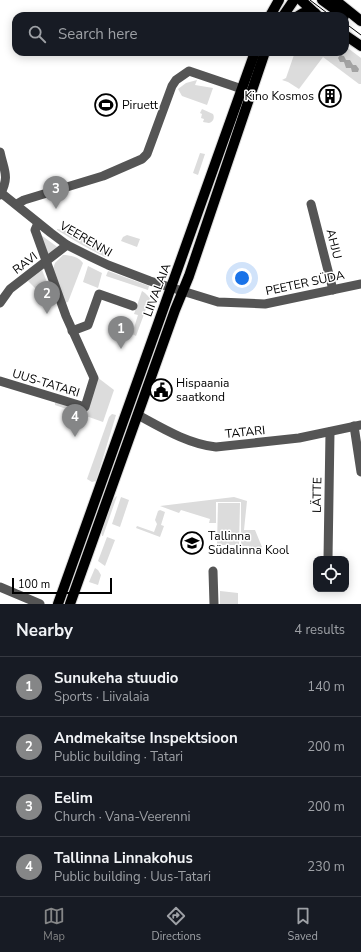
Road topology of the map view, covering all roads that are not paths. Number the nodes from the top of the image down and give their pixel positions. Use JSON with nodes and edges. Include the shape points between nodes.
{"nodes":[{"id":1,"x":294,"y":0,"type":"edge"},
{"id":2,"x":301,"y":0,"type":"edge"},
{"id":3,"x":322,"y":0,"type":"edge"},
{"id":4,"x":335,"y":0,"type":"edge"},
{"id":5,"x":286,"y":12,"type":"edge"},
{"id":6,"x":313,"y":12,"type":"edge"},
{"id":7,"x":338,"y":12,"type":"edge"},
{"id":8,"x":349,"y":20,"type":"edge"},
{"id":9,"x":361,"y":21,"type":"edge"},
{"id":10,"x":361,"y":29,"type":"edge"},
{"id":11,"x":349,"y":38,"type":"edge"},
{"id":12,"x":361,"y":46,"type":"edge"},
{"id":13,"x":254,"y":56,"type":"edge"},
{"id":14,"x":264,"y":56,"type":"edge"},
{"id":15,"x":242,"y":89,"type":"junction"},
{"id":16,"x":248,"y":98,"type":"junction"},
{"id":17,"x":0,"y":152,"type":"edge"},
{"id":18,"x":0,"y":193,"type":"edge"},
{"id":19,"x":17,"y":204,"type":"junction"},
{"id":20,"x":311,"y":204,"type":"dead end"},
{"id":21,"x":38,"y":223,"type":"junction"},
{"id":22,"x":67,"y":245,"type":"junction"},
{"id":23,"x":46,"y":262,"type":"junction"},
{"id":24,"x":361,"y":284,"type":"edge"},
{"id":25,"x":171,"y":288,"type":"junction"},
{"id":26,"x":333,"y":290,"type":"junction"},
{"id":27,"x":183,"y":292,"type":"junction"},
{"id":28,"x":0,"y":303,"type":"edge"},
{"id":29,"x":133,"y":306,"type":"dead end"},
{"id":30,"x":72,"y":331,"type":"junction"},
{"id":31,"x":0,"y":381,"type":"edge"},
{"id":32,"x":138,"y":415,"type":"junction"},
{"id":33,"x":357,"y":425,"type":"edge"},
{"id":34,"x":330,"y":432,"type":"junction"},
{"id":35,"x":361,"y":472,"type":"edge"},
{"id":36,"x":328,"y":556,"type":"edge"},
{"id":37,"x":213,"y":571,"type":"dead end"},
{"id":38,"x":0,"y":587,"type":"edge"},
{"id":39,"x":40,"y":604,"type":"edge"},
{"id":40,"x":58,"y":604,"type":"edge"},
{"id":41,"x":70,"y":604,"type":"edge"},
{"id":42,"x":214,"y":604,"type":"edge"}],
"edges":[{"from":1,"to":5,"type":"main road"},
{"from":2,"to":6,"type":"main road"},
{"from":3,"to":7,"type":"main road"},
{"from":4,"to":9,"type":"main road"},
{"from":8,"to":10,"type":"main road"},
{"from":11,"to":12,"type":"main road"},
{"from":13,"to":15,"type":"main road","name":"LIIVALAIA"},
{"from":14,"to":16,"type":"main road","name":"LIIVALAIA"},
{"from":15,"to":16,"type":"street"},
{"from":15,"to":19,"type":"street","via":[[189,71],[172,86],[147,154],[139,161]]},
{"from":15,"to":25,"type":"main road","name":"LIIVALAIA"},
{"from":16,"to":27,"type":"main road","name":"LIIVALAIA"},
{"from":17,"to":18,"type":"street","via":[[6,182]]},
{"from":18,"to":19,"type":"street","name":"VEERENNI"},
{"from":19,"to":21,"type":"street","name":"VEERENNI"},
{"from":20,"to":26,"type":"street","name":"AHJU"},
{"from":21,"to":22,"type":"street","name":"VEERENNI"},
{"from":21,"to":23,"type":"street","via":[[34,230]]},
{"from":22,"to":23,"type":"street","name":"RAVI"},
{"from":22,"to":25,"type":"street","name":"VEERENNI","via":[[108,265]]},
{"from":23,"to":28,"type":"street","name":"RAVI","via":[[10,289]]},
{"from":23,"to":30,"type":"street"},
{"from":24,"to":26,"type":"street","name":"PEETER SÜDA"},
{"from":25,"to":27,"type":"street","name":"VEERENNI"},
{"from":25,"to":40,"type":"main road","name":"LIIVALAIA"},
{"from":26,"to":27,"type":"street","name":"PEETER SÜDA","via":[[265,304],[218,302]]},
{"from":27,"to":32,"type":"main road","name":"LIIVALAIA"},
{"from":29,"to":30,"type":"street","via":[[99,294],[88,325]]},
{"from":30,"to":31,"type":"street","name":"UUS-TATARI","via":[[94,378],[85,407]]},
{"from":32,"to":34,"type":"street","name":"TATARI","via":[[203,446],[216,447],[299,438]]},
{"from":32,"to":41,"type":"main road","name":"LIIVALAIA"},
{"from":33,"to":34,"type":"street","name":"TATARI"},
{"from":33,"to":35,"type":"street"},
{"from":34,"to":36,"type":"street","name":"LÄTTE"},
{"from":37,"to":42,"type":"street"},
{"from":38,"to":39,"type":"street"}]}
